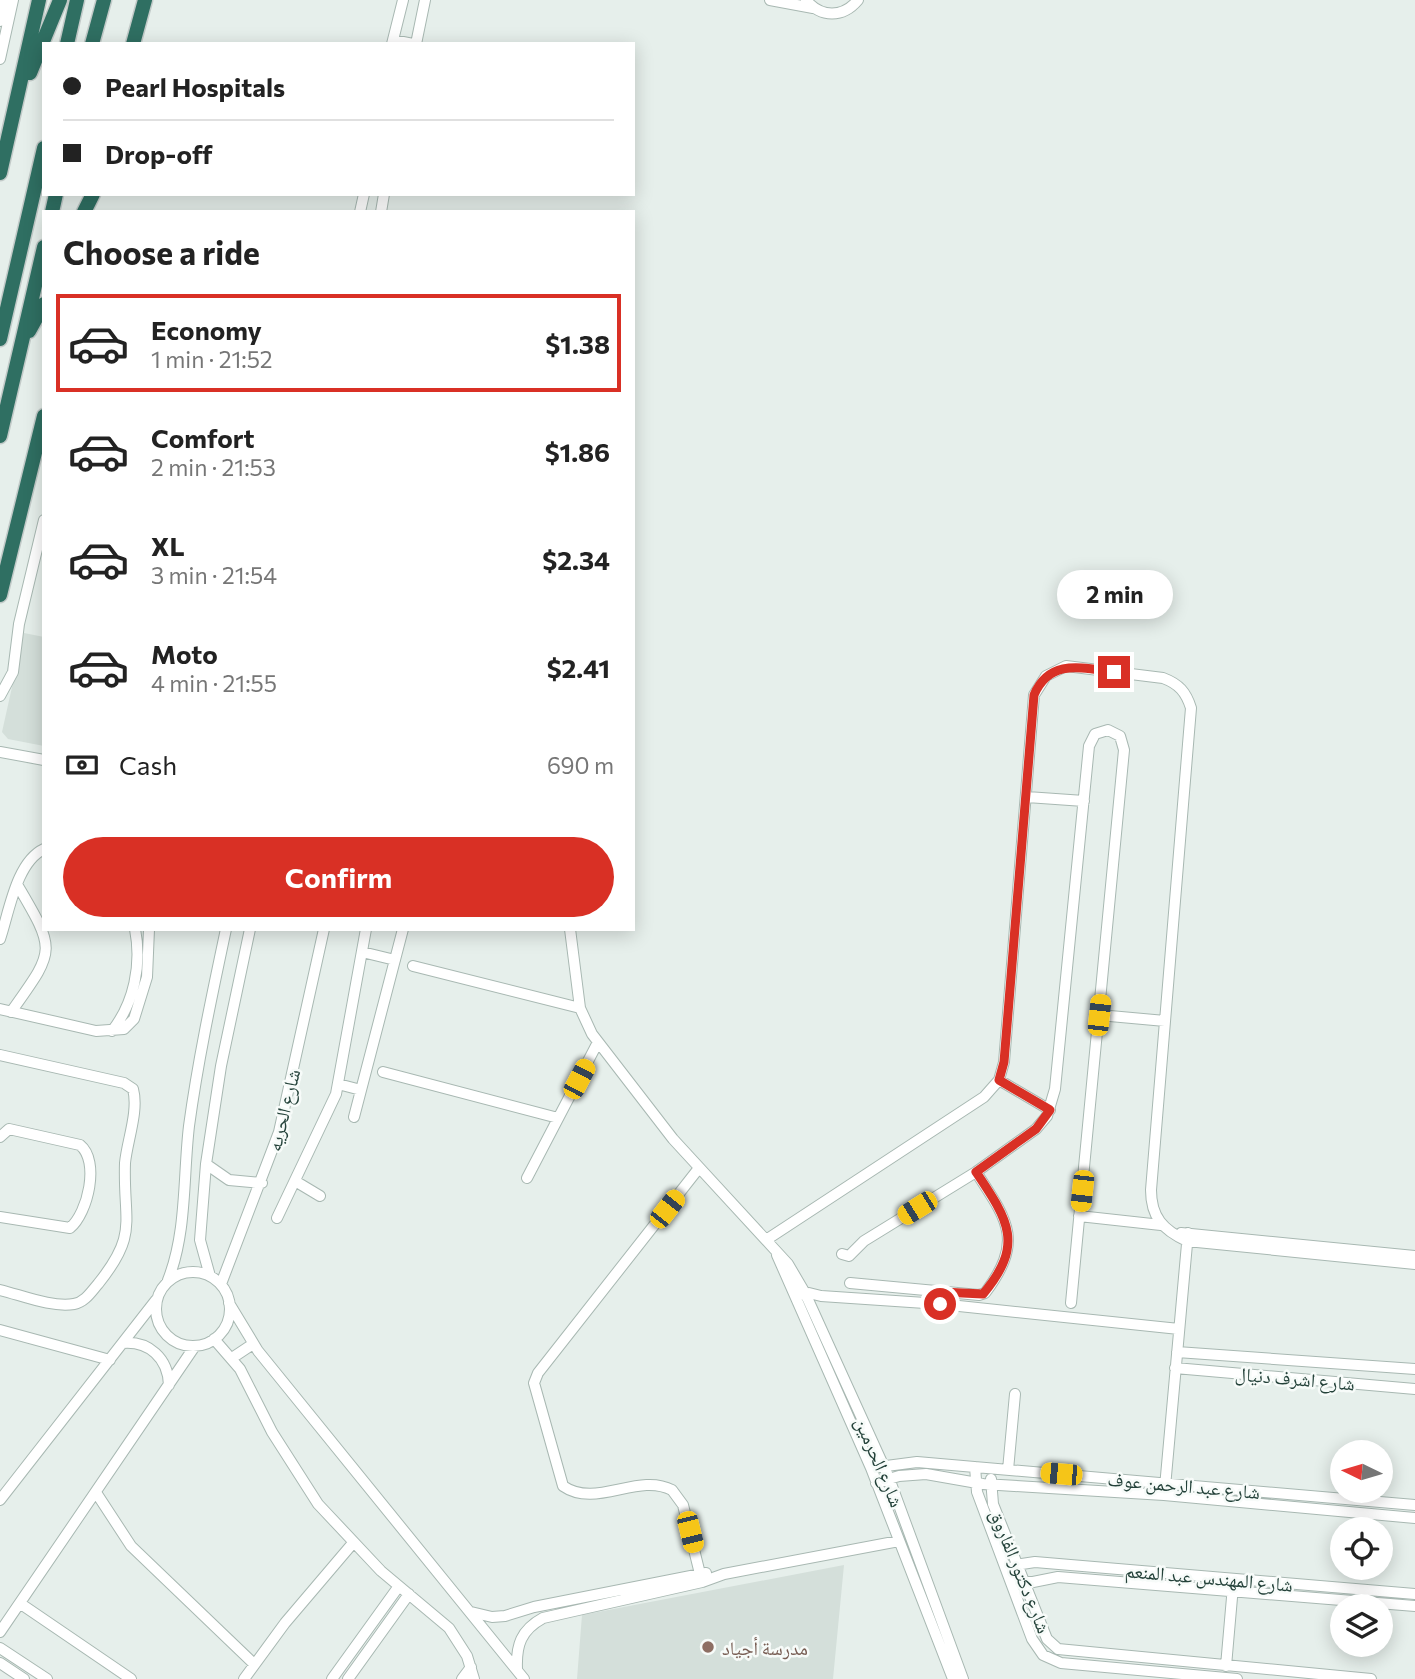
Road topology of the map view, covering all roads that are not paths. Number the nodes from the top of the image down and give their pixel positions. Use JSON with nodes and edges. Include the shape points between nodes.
{"nodes":[{"id":1,"x":5,"y":0,"type":"edge"},
{"id":2,"x":13,"y":0,"type":"edge"},
{"id":3,"x":39,"y":0,"type":"edge"},
{"id":4,"x":60,"y":0,"type":"edge"},
{"id":5,"x":78,"y":0,"type":"edge"},
{"id":6,"x":104,"y":0,"type":"edge"},
{"id":7,"x":140,"y":0,"type":"edge"},
{"id":8,"x":145,"y":0,"type":"edge"},
{"id":9,"x":403,"y":0,"type":"edge"},
{"id":10,"x":425,"y":0,"type":"edge"},
{"id":11,"x":770,"y":0,"type":"edge"},
{"id":12,"x":858,"y":0,"type":"edge"},
{"id":13,"x":809,"y":4,"type":"edge"},
{"id":14,"x":0,"y":20,"type":"edge"},
{"id":15,"x":139,"y":21,"type":"junction"},
{"id":16,"x":43,"y":42,"type":"edge"},
{"id":17,"x":68,"y":42,"type":"edge"},
{"id":18,"x":93,"y":42,"type":"edge"},
{"id":19,"x":134,"y":42,"type":"edge"},
{"id":20,"x":393,"y":42,"type":"edge"},
{"id":21,"x":414,"y":42,"type":"edge"},
{"id":22,"x":42,"y":44,"type":"edge"},
{"id":23,"x":0,"y":59,"type":"edge"},
{"id":24,"x":16,"y":107,"type":"junction"},
{"id":25,"x":42,"y":157,"type":"edge"},
{"id":26,"x":0,"y":173,"type":"edge"},
{"id":27,"x":42,"y":255,"type":"edge"},
{"id":28,"x":42,"y":307,"type":"edge"},
{"id":29,"x":0,"y":339,"type":"edge"},
{"id":30,"x":21,"y":344,"type":"junction"},
{"id":31,"x":42,"y":424,"type":"edge"},
{"id":32,"x":0,"y":436,"type":"edge"},
{"id":33,"x":42,"y":528,"type":"edge"},
{"id":34,"x":0,"y":596,"type":"edge"},
{"id":35,"x":0,"y":696,"type":"edge"},
{"id":36,"x":0,"y":752,"type":"edge"},
{"id":37,"x":42,"y":761,"type":"edge"},
{"id":38,"x":1027,"y":797,"type":"junction"},
{"id":39,"x":1084,"y":802,"type":"junction"},
{"id":40,"x":42,"y":851,"type":"edge"},
{"id":41,"x":18,"y":886,"type":"junction"},
{"id":42,"x":42,"y":928,"type":"edge"},
{"id":43,"x":44,"y":931,"type":"edge"},
{"id":44,"x":135,"y":931,"type":"edge"},
{"id":45,"x":149,"y":931,"type":"edge"},
{"id":46,"x":226,"y":931,"type":"edge"},
{"id":47,"x":250,"y":931,"type":"edge"},
{"id":48,"x":324,"y":931,"type":"edge"},
{"id":49,"x":366,"y":931,"type":"edge"},
{"id":50,"x":402,"y":931,"type":"edge"},
{"id":51,"x":570,"y":931,"type":"edge"},
{"id":52,"x":0,"y":939,"type":"edge"},
{"id":53,"x":362,"y":952,"type":"junction"},
{"id":54,"x":395,"y":960,"type":"junction"},
{"id":55,"x":413,"y":965,"type":"dead end"},
{"id":56,"x":135,"y":975,"type":"junction"},
{"id":57,"x":146,"y":977,"type":"junction"},
{"id":58,"x":580,"y":1008,"type":"junction"},
{"id":59,"x":5,"y":1010,"type":"edge"},
{"id":60,"x":1099,"y":1015,"type":"junction"},
{"id":61,"x":1165,"y":1021,"type":"junction"},
{"id":62,"x":112,"y":1031,"type":"junction"},
{"id":63,"x":598,"y":1042,"type":"junction"},
{"id":64,"x":0,"y":1055,"type":"edge"},
{"id":65,"x":383,"y":1072,"type":"dead end"},
{"id":66,"x":999,"y":1080,"type":"junction"},
{"id":67,"x":338,"y":1084,"type":"junction"},
{"id":68,"x":361,"y":1090,"type":"junction"},
{"id":69,"x":1050,"y":1110,"type":"junction"},
{"id":70,"x":354,"y":1118,"type":"dead end"},
{"id":71,"x":558,"y":1118,"type":"junction"},
{"id":72,"x":0,"y":1137,"type":"edge"},
{"id":73,"x":206,"y":1164,"type":"junction"},
{"id":74,"x":699,"y":1168,"type":"junction"},
{"id":75,"x":976,"y":1172,"type":"junction"},
{"id":76,"x":527,"y":1178,"type":"dead end"},
{"id":77,"x":295,"y":1181,"type":"junction"},
{"id":78,"x":262,"y":1183,"type":"junction"},
{"id":79,"x":320,"y":1196,"type":"dead end"},
{"id":80,"x":1079,"y":1216,"type":"junction"},
{"id":81,"x":0,"y":1217,"type":"edge"},
{"id":82,"x":277,"y":1218,"type":"dead end"},
{"id":83,"x":1161,"y":1225,"type":"junction"},
{"id":84,"x":1187,"y":1237,"type":"junction"},
{"id":85,"x":179,"y":1240,"type":"junction"},
{"id":86,"x":200,"y":1240,"type":"junction"},
{"id":87,"x":766,"y":1240,"type":"junction"},
{"id":88,"x":777,"y":1255,"type":"junction"},
{"id":89,"x":842,"y":1255,"type":"dead end"},
{"id":90,"x":1415,"y":1255,"type":"edge"},
{"id":91,"x":1415,"y":1265,"type":"edge"},
{"id":92,"x":210,"y":1276,"type":"junction"},
{"id":93,"x":168,"y":1280,"type":"junction"},
{"id":94,"x":850,"y":1283,"type":"dead end"},
{"id":95,"x":221,"y":1284,"type":"junction"},
{"id":96,"x":0,"y":1290,"type":"edge"},
{"id":97,"x":926,"y":1291,"type":"junction"},
{"id":98,"x":942,"y":1292,"type":"junction"},
{"id":99,"x":805,"y":1293,"type":"junction"},
{"id":100,"x":821,"y":1296,"type":"junction"},
{"id":101,"x":795,"y":1298,"type":"junction"},
{"id":102,"x":156,"y":1300,"type":"junction"},
{"id":103,"x":229,"y":1303,"type":"junction"},
{"id":104,"x":926,"y":1303,"type":"junction"},
{"id":105,"x":1071,"y":1303,"type":"dead end"},
{"id":106,"x":940,"y":1304,"type":"junction"},
{"id":107,"x":806,"y":1308,"type":"junction"},
{"id":108,"x":1179,"y":1329,"type":"junction"},
{"id":109,"x":0,"y":1330,"type":"edge"},
{"id":110,"x":214,"y":1339,"type":"junction"},
{"id":111,"x":123,"y":1343,"type":"junction"},
{"id":112,"x":253,"y":1344,"type":"junction"},
{"id":113,"x":195,"y":1346,"type":"junction"},
{"id":114,"x":1177,"y":1352,"type":"junction"},
{"id":115,"x":232,"y":1358,"type":"junction"},
{"id":116,"x":110,"y":1360,"type":"junction"},
{"id":117,"x":1175,"y":1368,"type":"junction"},
{"id":118,"x":1415,"y":1369,"type":"edge"},
{"id":119,"x":169,"y":1385,"type":"junction"},
{"id":120,"x":1415,"y":1389,"type":"edge"},
{"id":121,"x":1015,"y":1395,"type":"dead end"},
{"id":122,"x":884,"y":1465,"type":"junction"},
{"id":123,"x":975,"y":1467,"type":"junction"},
{"id":124,"x":871,"y":1468,"type":"junction"},
{"id":125,"x":990,"y":1469,"type":"junction"},
{"id":126,"x":1009,"y":1470,"type":"junction"},
{"id":127,"x":889,"y":1478,"type":"junction"},
{"id":128,"x":974,"y":1481,"type":"junction"},
{"id":129,"x":876,"y":1483,"type":"junction"},
{"id":130,"x":1165,"y":1483,"type":"junction"},
{"id":131,"x":991,"y":1484,"type":"junction"},
{"id":132,"x":97,"y":1494,"type":"junction"},
{"id":133,"x":1164,"y":1495,"type":"junction"},
{"id":134,"x":0,"y":1500,"type":"edge"},
{"id":135,"x":1415,"y":1505,"type":"edge"},
{"id":136,"x":1415,"y":1518,"type":"edge"},
{"id":137,"x":899,"y":1541,"type":"junction"},
{"id":138,"x":353,"y":1543,"type":"junction"},
{"id":139,"x":1019,"y":1564,"type":"junction"},
{"id":140,"x":1009,"y":1577,"type":"junction"},
{"id":141,"x":701,"y":1578,"type":"junction"},
{"id":142,"x":1234,"y":1579,"type":"junction"},
{"id":143,"x":1026,"y":1583,"type":"junction"},
{"id":144,"x":399,"y":1586,"type":"junction"},
{"id":145,"x":1233,"y":1591,"type":"junction"},
{"id":146,"x":409,"y":1594,"type":"junction"},
{"id":147,"x":1415,"y":1594,"type":"edge"},
{"id":148,"x":20,"y":1604,"type":"junction"},
{"id":149,"x":1415,"y":1606,"type":"edge"},
{"id":150,"x":471,"y":1612,"type":"junction"},
{"id":151,"x":0,"y":1632,"type":"edge"},
{"id":152,"x":0,"y":1648,"type":"edge"},
{"id":153,"x":1065,"y":1651,"type":"junction"},
{"id":154,"x":0,"y":1663,"type":"edge"},
{"id":155,"x":1061,"y":1663,"type":"junction"},
{"id":156,"x":254,"y":1664,"type":"junction"},
{"id":157,"x":1226,"y":1666,"type":"junction"},
{"id":158,"x":471,"y":1667,"type":"junction"},
{"id":159,"x":519,"y":1676,"type":"edge"},
{"id":160,"x":24,"y":1679,"type":"edge"},
{"id":161,"x":47,"y":1679,"type":"edge"},
{"id":162,"x":131,"y":1679,"type":"edge"},
{"id":163,"x":244,"y":1679,"type":"edge"},
{"id":164,"x":332,"y":1679,"type":"edge"},
{"id":165,"x":348,"y":1679,"type":"edge"},
{"id":166,"x":462,"y":1679,"type":"edge"},
{"id":167,"x":474,"y":1679,"type":"edge"},
{"id":168,"x":953,"y":1679,"type":"edge"},
{"id":169,"x":963,"y":1679,"type":"edge"},
{"id":170,"x":1237,"y":1679,"type":"edge"},
{"id":171,"x":1371,"y":1679,"type":"edge"}],
"edges":[{"from":1,"to":14,"type":"street"},
{"from":2,"to":23,"type":"street"},
{"from":3,"to":24,"type":"highway"},
{"from":4,"to":16,"type":"highway"},
{"from":5,"to":17,"type":"highway"},
{"from":6,"to":18,"type":"highway"},
{"from":7,"to":15,"type":"highway"},
{"from":8,"to":15,"type":"highway"},
{"from":9,"to":20,"type":"street"},
{"from":10,"to":21,"type":"street"},
{"from":11,"to":13,"type":"street"},
{"from":12,"to":13,"type":"street","via":[[841,13],[822,13]]},
{"from":15,"to":19,"type":"highway"},
{"from":22,"to":24,"type":"highway"},
{"from":24,"to":26,"type":"highway"},
{"from":25,"to":29,"type":"highway"},
{"from":27,"to":30,"type":"highway"},
{"from":28,"to":30,"type":"highway"},
{"from":30,"to":32,"type":"highway"},
{"from":31,"to":34,"type":"highway"},
{"from":33,"to":35,"type":"street","via":[[19,624],[13,672]]},
{"from":36,"to":37,"type":"street"},
{"from":38,"to":39,"type":"street"},
{"from":38,"to":61,"type":"street","via":[[1034,695],[1055,670],[1066,666],[1163,678],[1177,683],[1186,694],[1192,722]]},
{"from":38,"to":66,"type":"street"},
{"from":39,"to":60,"type":"street","via":[[1091,739],[1101,731],[1115,732],[1124,750]]},
{"from":39,"to":69,"type":"street"},
{"from":40,"to":41,"type":"street","via":[[29,861]]},
{"from":41,"to":42,"type":"street"},
{"from":41,"to":52,"type":"street"},
{"from":43,"to":59,"type":"street","via":[[47,951],[42,968]]},
{"from":44,"to":56,"type":"street"},
{"from":45,"to":57,"type":"street"},
{"from":46,"to":85,"type":"street","via":[[193,1095]]},
{"from":47,"to":73,"type":"street"},
{"from":48,"to":78,"type":"street","name":"شارع الحريه","via":[[284,1115]]},
{"from":49,"to":53,"type":"street"},
{"from":50,"to":54,"type":"street"},
{"from":51,"to":58,"type":"street","name":"شارع الحرمين"},
{"from":53,"to":54,"type":"street"},
{"from":53,"to":67,"type":"street"},
{"from":54,"to":68,"type":"street"},
{"from":55,"to":58,"type":"street"},
{"from":56,"to":57,"type":"street"},
{"from":56,"to":62,"type":"street","via":[[126,1009]]},
{"from":57,"to":62,"type":"street","via":[[134,1019],[124,1029]]},
{"from":58,"to":63,"type":"street","name":"شارع الحرمين"},
{"from":59,"to":62,"type":"street"},
{"from":60,"to":61,"type":"street"},
{"from":60,"to":80,"type":"street"},
{"from":61,"to":83,"type":"street","via":[[1152,1190],[1154,1214]]},
{"from":63,"to":71,"type":"street"},
{"from":63,"to":74,"type":"street","name":"شارع الحرمين"},
{"from":64,"to":96,"type":"street","via":[[124,1083],[133,1089],[135,1099],[125,1161],[126,1237],[120,1255],[89,1295],[76,1304]]},
{"from":65,"to":71,"type":"street"},
{"from":66,"to":69,"type":"street"},
{"from":66,"to":87,"type":"street","via":[[984,1097]]},
{"from":67,"to":68,"type":"street"},
{"from":67,"to":77,"type":"street"},
{"from":68,"to":70,"type":"street"},
{"from":69,"to":75,"type":"street","via":[[1036,1129]]},
{"from":71,"to":76,"type":"street"},
{"from":72,"to":81,"type":"street","via":[[9,1129],[80,1145],[88,1153],[90,1168],[85,1202],[70,1228]]},
{"from":73,"to":78,"type":"street","via":[[235,1182]]},
{"from":73,"to":86,"type":"street"},
{"from":74,"to":87,"type":"street","name":"شارع الحرمين"},
{"from":74,"to":141,"type":"street","via":[[534,1383],[563,1486],[585,1495],[653,1486],[672,1489],[681,1500]]},
{"from":75,"to":89,"type":"street","via":[[864,1241],[849,1256]]},
{"from":75,"to":98,"type":"street","via":[[1004,1215],[1009,1236],[1006,1259],[981,1295]]},
{"from":77,"to":79,"type":"street"},
{"from":77,"to":82,"type":"street"},
{"from":78,"to":95,"type":"street","name":"شارع الحريه"},
{"from":80,"to":83,"type":"street"},
{"from":80,"to":105,"type":"street"},
{"from":83,"to":84,"type":"street"},
{"from":84,"to":90,"type":"street"},
{"from":84,"to":91,"type":"street"},
{"from":84,"to":108,"type":"street"},
{"from":85,"to":86,"type":"street"},
{"from":85,"to":93,"type":"street"},
{"from":86,"to":92,"type":"street"},
{"from":87,"to":88,"type":"street","name":"شارع الحرمين"},
{"from":88,"to":99,"type":"street","name":"شارع الحرمين","via":[[788,1264]]},
{"from":88,"to":101,"type":"street","name":"شارع الحرمين"},
{"from":92,"to":93,"type":"street","via":[[188,1271]]},
{"from":92,"to":95,"type":"street"},
{"from":93,"to":102,"type":"street"},
{"from":94,"to":97,"type":"street"},
{"from":95,"to":103,"type":"street"},
{"from":97,"to":98,"type":"street"},
{"from":97,"to":104,"type":"street"},
{"from":98,"to":106,"type":"street"},
{"from":99,"to":100,"type":"street"},
{"from":99,"to":101,"type":"street"},
{"from":99,"to":107,"type":"street","name":"شارع الحرمين"},
{"from":100,"to":104,"type":"street"},
{"from":100,"to":107,"type":"street"},
{"from":101,"to":107,"type":"street","name":"شارع الحرمين"},
{"from":102,"to":111,"type":"street"},
{"from":102,"to":113,"type":"street","via":[[164,1333],[183,1345]]},
{"from":103,"to":110,"type":"street","via":[[227,1324]]},
{"from":103,"to":112,"type":"street"},
{"from":104,"to":106,"type":"street"},
{"from":106,"to":108,"type":"street"},
{"from":107,"to":122,"type":"street","name":"شارع الحرمين"},
{"from":107,"to":124,"type":"street","name":"شارع الحرمين"},
{"from":108,"to":114,"type":"street"},
{"from":109,"to":116,"type":"street"},
{"from":110,"to":113,"type":"street"},
{"from":110,"to":115,"type":"street"},
{"from":111,"to":116,"type":"street"},
{"from":111,"to":119,"type":"street","via":[[144,1345],[156,1353]]},
{"from":112,"to":115,"type":"street"},
{"from":112,"to":150,"type":"street"},
{"from":113,"to":119,"type":"street"},
{"from":114,"to":117,"type":"street"},
{"from":114,"to":118,"type":"street","name":"شارع اشرف دنيال"},
{"from":115,"to":138,"type":"street","via":[[286,1456],[318,1504]]},
{"from":116,"to":134,"type":"street"},
{"from":117,"to":120,"type":"street","name":"شارع اشرف دنيال"},
{"from":117,"to":130,"type":"street"},
{"from":119,"to":132,"type":"street"},
{"from":121,"to":126,"type":"street"},
{"from":122,"to":123,"type":"street","name":"شارع عبد الرحمن عوف","via":[[917,1462]]},
{"from":122,"to":124,"type":"street","name":"شارع عبد الرحمن عوف"},
{"from":122,"to":127,"type":"street","name":"شارع الحرمين"},
{"from":123,"to":125,"type":"street","name":"شارع عبد الرحمن عوف"},
{"from":123,"to":128,"type":"street","name":"شارع دكتور الفاروق"},
{"from":124,"to":129,"type":"street","name":"شارع الحرمين"},
{"from":125,"to":126,"type":"street","name":"شارع عبد الرحمن عوف"},
{"from":125,"to":131,"type":"street","name":"شارع دكتور الفاروق"},
{"from":126,"to":130,"type":"street","name":"شارع عبد الرحمن عوف"},
{"from":127,"to":128,"type":"street","name":"شارع عبد الرحمن عوف","via":[[917,1474]]},
{"from":127,"to":129,"type":"street","name":"شارع عبد الرحمن عوف"},
{"from":127,"to":169,"type":"street","name":"شارع الحرمين"},
{"from":128,"to":131,"type":"street","name":"شارع عبد الرحمن عوف"},
{"from":128,"to":140,"type":"street","name":"شارع دكتور الفاروق"},
{"from":129,"to":137,"type":"street","name":"شارع الحرمين"},
{"from":130,"to":133,"type":"street"},
{"from":130,"to":135,"type":"street","name":"شارع عبد الرحمن عوف"},
{"from":131,"to":133,"type":"street","name":"شارع عبد الرحمن عوف"},
{"from":131,"to":139,"type":"street","name":"شارع دكتور الفاروق","via":[[993,1504]]},
{"from":132,"to":148,"type":"street"},
{"from":132,"to":156,"type":"street","via":[[131,1546]]},
{"from":133,"to":136,"type":"street","name":"شارع عبد الرحمن عوف"},
{"from":137,"to":141,"type":"street"},
{"from":137,"to":168,"type":"street","name":"شارع الحرمين"},
{"from":138,"to":144,"type":"street"},
{"from":138,"to":156,"type":"street"},
{"from":139,"to":140,"type":"street"},
{"from":139,"to":142,"type":"street","name":"شارع المهندس عبد المنعم"},
{"from":139,"to":143,"type":"street","name":"شارع دكتور الفاروق"},
{"from":140,"to":143,"type":"street","name":"شارع المهندس عبد المنعم"},
{"from":140,"to":155,"type":"street","name":"شارع دكتور الفاروق","via":[[1037,1648]]},
{"from":141,"to":150,"type":"street","via":[[505,1616]]},
{"from":141,"to":159,"type":"street","via":[[543,1618],[519,1642]]},
{"from":142,"to":145,"type":"street"},
{"from":142,"to":147,"type":"street","name":"شارع المهندس عبد المنعم"},
{"from":143,"to":145,"type":"street","name":"شارع المهندس عبد المنعم","via":[[1058,1577]]},
{"from":143,"to":153,"type":"street","name":"شارع دكتور الفاروق","via":[[1047,1639]]},
{"from":144,"to":146,"type":"street"},
{"from":144,"to":164,"type":"street"},
{"from":145,"to":149,"type":"street","name":"شارع المهندس عبد المنعم"},
{"from":145,"to":157,"type":"street"},
{"from":146,"to":158,"type":"street","via":[[456,1637]]},
{"from":146,"to":165,"type":"street"},
{"from":148,"to":151,"type":"street"},
{"from":148,"to":162,"type":"street"},
{"from":150,"to":159,"type":"street"},
{"from":152,"to":161,"type":"street"},
{"from":153,"to":155,"type":"street"},
{"from":153,"to":157,"type":"street","name":"شارع دكتور الفاروق"},
{"from":154,"to":160,"type":"street"},
{"from":155,"to":170,"type":"street"},
{"from":156,"to":163,"type":"street"},
{"from":157,"to":171,"type":"street","name":"شارع دكتور الفاروق"},
{"from":158,"to":166,"type":"street"},
{"from":158,"to":167,"type":"street"}]}
